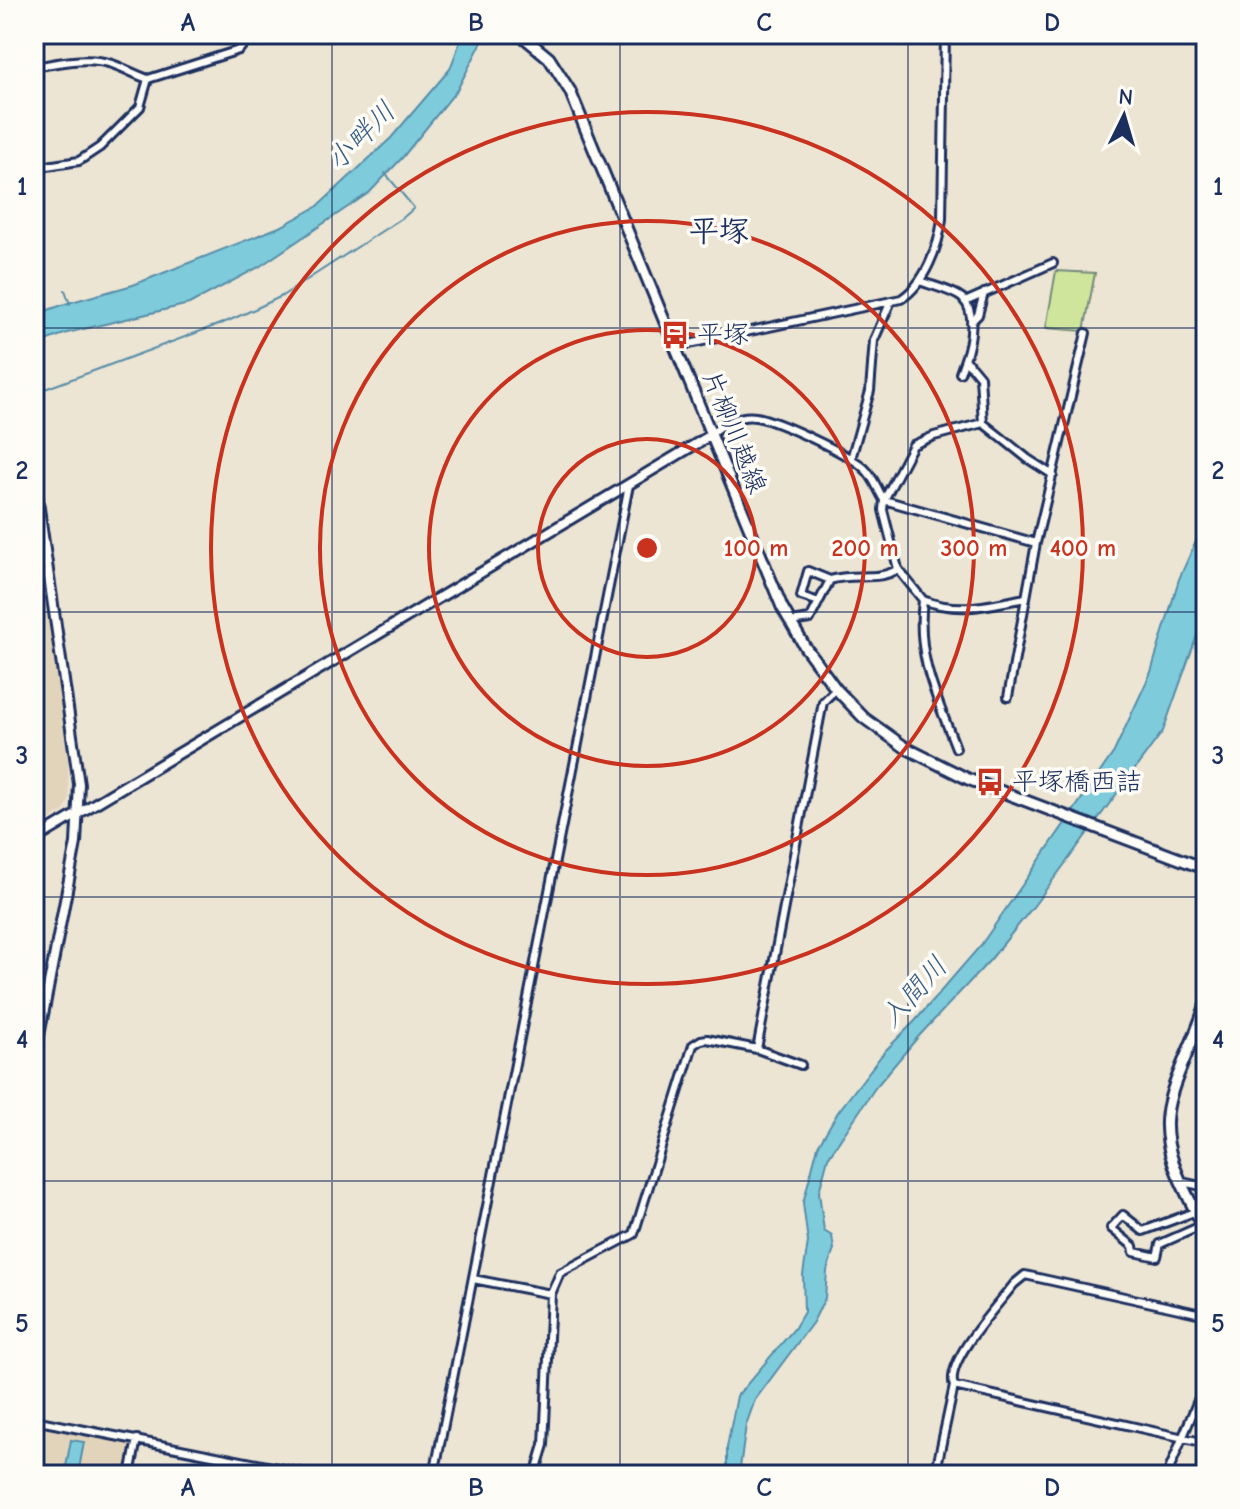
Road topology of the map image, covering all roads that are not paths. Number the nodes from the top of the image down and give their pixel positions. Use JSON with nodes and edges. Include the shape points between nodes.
{"nodes":[{"id":1,"x":252,"y":34,"type":"edge"},
{"id":2,"x":945,"y":34,"type":"edge"},
{"id":3,"x":521,"y":35,"type":"edge"},
{"id":4,"x":34,"y":67,"type":"edge"},
{"id":5,"x":148,"y":79,"type":"junction"},
{"id":6,"x":34,"y":168,"type":"edge"},
{"id":7,"x":1053,"y":263,"type":"dead end"},
{"id":8,"x":920,"y":281,"type":"junction"},
{"id":9,"x":984,"y":293,"type":"junction"},
{"id":10,"x":891,"y":301,"type":"junction"},
{"id":11,"x":965,"y":302,"type":"junction"},
{"id":12,"x":971,"y":322,"type":"junction"},
{"id":13,"x":1086,"y":333,"type":"dead end"},
{"id":14,"x":675,"y":347,"type":"junction"},
{"id":15,"x":965,"y":359,"type":"junction"},
{"id":16,"x":960,"y":373,"type":"dead end"},
{"id":17,"x":983,"y":423,"type":"junction"},
{"id":18,"x":711,"y":435,"type":"junction"},
{"id":19,"x":851,"y":459,"type":"junction"},
{"id":20,"x":34,"y":474,"type":"edge"},
{"id":21,"x":1053,"y":475,"type":"junction"},
{"id":22,"x":629,"y":485,"type":"junction"},
{"id":23,"x":884,"y":500,"type":"junction"},
{"id":24,"x":1036,"y":543,"type":"junction"},
{"id":25,"x":898,"y":569,"type":"junction"},
{"id":26,"x":830,"y":580,"type":"junction"},
{"id":27,"x":1025,"y":598,"type":"junction"},
{"id":28,"x":923,"y":600,"type":"junction"},
{"id":29,"x":819,"y":602,"type":"junction"},
{"id":30,"x":790,"y":622,"type":"junction"},
{"id":31,"x":836,"y":689,"type":"junction"},
{"id":32,"x":1008,"y":697,"type":"dead end"},
{"id":33,"x":956,"y":748,"type":"dead end"},
{"id":34,"x":78,"y":815,"type":"junction"},
{"id":35,"x":34,"y":840,"type":"edge"},
{"id":36,"x":1206,"y":869,"type":"edge"},
{"id":37,"x":1206,"y":1003,"type":"edge"},
{"id":38,"x":757,"y":1049,"type":"junction"},
{"id":39,"x":34,"y":1062,"type":"edge"},
{"id":40,"x":801,"y":1065,"type":"dead end"},
{"id":41,"x":1182,"y":1182,"type":"junction"},
{"id":42,"x":1206,"y":1187,"type":"edge"},
{"id":43,"x":1197,"y":1211,"type":"junction"},
{"id":44,"x":1204,"y":1229,"type":"edge"},
{"id":45,"x":473,"y":1279,"type":"junction"},
{"id":46,"x":551,"y":1294,"type":"junction"},
{"id":47,"x":1206,"y":1315,"type":"edge"},
{"id":48,"x":1206,"y":1381,"type":"edge"},
{"id":49,"x":954,"y":1386,"type":"junction"},
{"id":50,"x":34,"y":1420,"type":"edge"},
{"id":51,"x":1183,"y":1438,"type":"junction"},
{"id":52,"x":137,"y":1439,"type":"junction"},
{"id":53,"x":1206,"y":1443,"type":"edge"},
{"id":54,"x":130,"y":1475,"type":"edge"},
{"id":55,"x":313,"y":1475,"type":"edge"},
{"id":56,"x":434,"y":1475,"type":"edge"},
{"id":57,"x":535,"y":1475,"type":"edge"},
{"id":58,"x":935,"y":1475,"type":"edge"},
{"id":59,"x":1167,"y":1475,"type":"edge"}],
"edges":[{"from":1,"to":5,"type":"street","via":[[239,50]]},
{"from":2,"to":8,"type":"street","via":[[941,229]]},
{"from":3,"to":14,"type":"main road","name":"片柳川越線","via":[[549,58],[570,91]]},
{"from":4,"to":5,"type":"street","via":[[99,61]]},
{"from":5,"to":6,"type":"street","via":[[140,107],[100,147],[79,161]]},
{"from":7,"to":9,"type":"street"},
{"from":8,"to":10,"type":"street","via":[[910,293]]},
{"from":8,"to":11,"type":"street"},
{"from":9,"to":11,"type":"street"},
{"from":9,"to":12,"type":"street"},
{"from":10,"to":14,"type":"street"},
{"from":10,"to":19,"type":"street","via":[[874,340],[870,391]]},
{"from":11,"to":12,"type":"street"},
{"from":12,"to":15,"type":"street"},
{"from":13,"to":21,"type":"street"},
{"from":14,"to":18,"type":"main road","name":"片柳川越線"},
{"from":15,"to":16,"type":"street"},
{"from":15,"to":17,"type":"street","via":[[980,377]]},
{"from":17,"to":21,"type":"street"},
{"from":17,"to":23,"type":"street","via":[[913,445]]},
{"from":18,"to":19,"type":"street","via":[[739,419],[758,417]]},
{"from":18,"to":22,"type":"street"},
{"from":18,"to":30,"type":"main road","name":"片柳川越線"},
{"from":19,"to":23,"type":"street","via":[[872,477]]},
{"from":20,"to":34,"type":"street","via":[[79,784]]},
{"from":21,"to":24,"type":"street"},
{"from":22,"to":34,"type":"street"},
{"from":22,"to":45,"type":"street"},
{"from":23,"to":24,"type":"street"},
{"from":23,"to":25,"type":"street","via":[[883,517]]},
{"from":24,"to":27,"type":"street"},
{"from":25,"to":26,"type":"street","via":[[888,575]]},
{"from":25,"to":28,"type":"street"},
{"from":26,"to":29,"type":"street"},
{"from":26,"to":29,"type":"street","via":[[808,571],[801,596]]},
{"from":27,"to":28,"type":"street","via":[[963,609]]},
{"from":27,"to":32,"type":"street"},
{"from":28,"to":33,"type":"street","via":[[921,646]]},
{"from":29,"to":30,"type":"street","via":[[810,619]]},
{"from":30,"to":31,"type":"main road","name":"片柳川越線"},
{"from":31,"to":36,"type":"main road","name":"片柳川越線","via":[[864,718],[952,772]]},
{"from":31,"to":38,"type":"street","via":[[823,702]]},
{"from":34,"to":35,"type":"street"},
{"from":34,"to":39,"type":"street"},
{"from":37,"to":41,"type":"main road","via":[[1167,1113],[1169,1149]]},
{"from":38,"to":40,"type":"street"},
{"from":38,"to":46,"type":"street","via":[[707,1039],[693,1045],[634,1234],[560,1273]]},
{"from":41,"to":42,"type":"street"},
{"from":41,"to":43,"type":"main road"},
{"from":43,"to":44,"type":"main road"},
{"from":43,"to":44,"type":"street","via":[[1143,1231],[1123,1215],[1111,1228],[1134,1252],[1157,1257],[1160,1244]]},
{"from":45,"to":46,"type":"street"},
{"from":45,"to":56,"type":"street"},
{"from":46,"to":57,"type":"street","via":[[544,1445]]},
{"from":47,"to":49,"type":"street","via":[[1025,1275],[958,1359]]},
{"from":48,"to":51,"type":"street"},
{"from":49,"to":51,"type":"street"},
{"from":49,"to":58,"type":"street"},
{"from":50,"to":52,"type":"street"},
{"from":51,"to":53,"type":"street"},
{"from":51,"to":59,"type":"street"},
{"from":52,"to":54,"type":"street"},
{"from":52,"to":55,"type":"street"}]}
